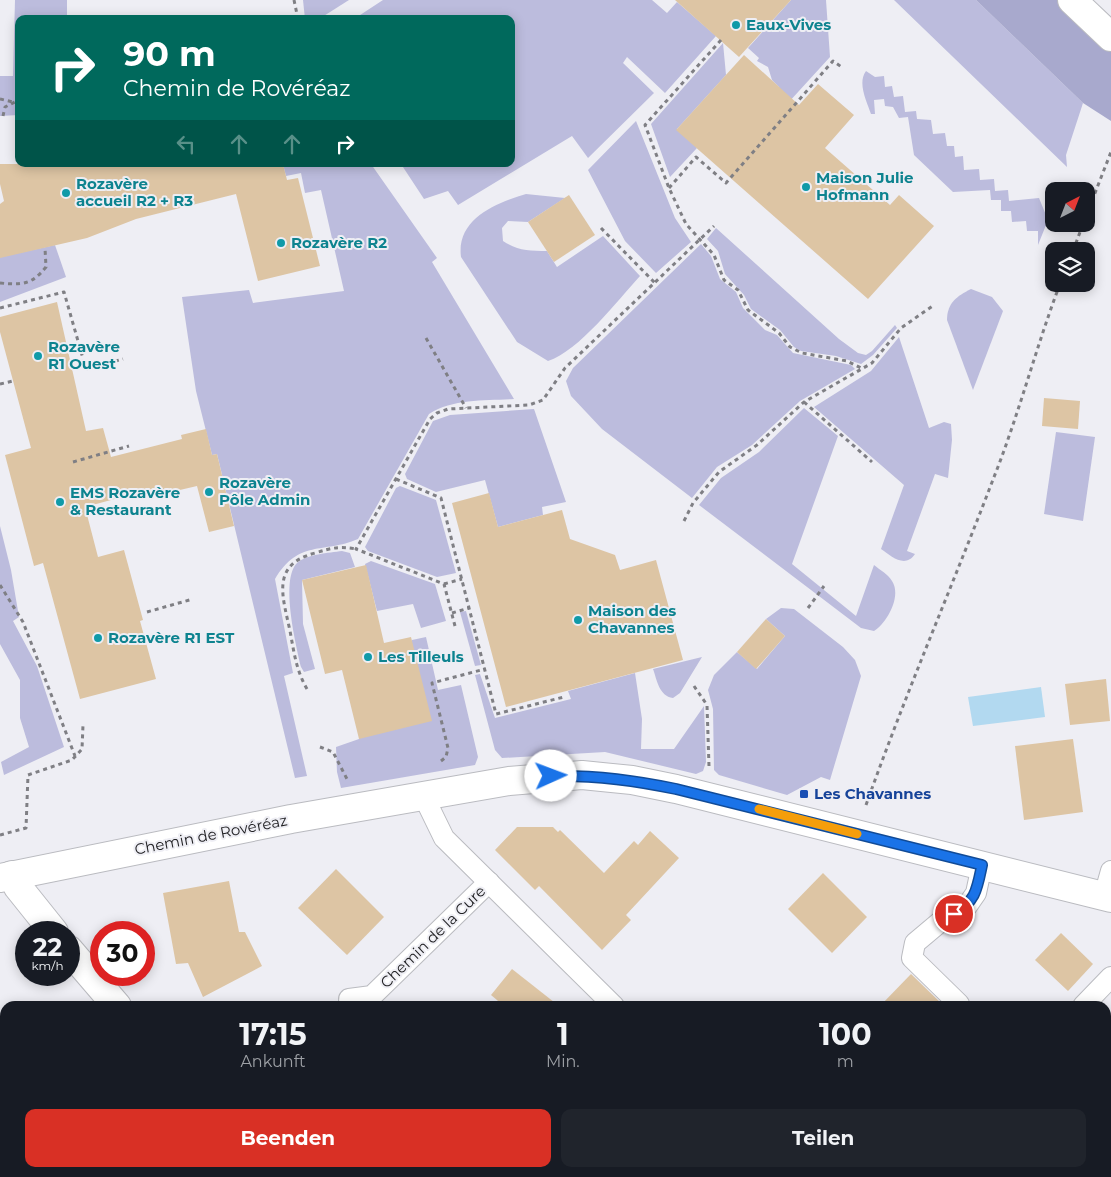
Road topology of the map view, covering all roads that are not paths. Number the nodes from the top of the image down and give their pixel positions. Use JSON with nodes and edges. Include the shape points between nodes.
{"nodes":[{"id":1,"x":1072,"y":0,"type":"edge"},
{"id":2,"x":1111,"y":38,"type":"edge"},
{"id":3,"x":423,"y":795,"type":"junction"},
{"id":4,"x":982,"y":865,"type":"junction"},
{"id":5,"x":6,"y":877,"type":"edge"},
{"id":6,"x":488,"y":882,"type":"junction"},
{"id":7,"x":1109,"y":888,"type":"edge"},
{"id":8,"x":44,"y":921,"type":"edge"},
{"id":9,"x":80,"y":963,"type":"edge"},
{"id":10,"x":1111,"y":977,"type":"edge"},
{"id":11,"x":349,"y":999,"type":"dead end"},
{"id":12,"x":113,"y":1001,"type":"edge"},
{"id":13,"x":609,"y":1001,"type":"edge"},
{"id":14,"x":957,"y":1001,"type":"edge"},
{"id":15,"x":1088,"y":1001,"type":"edge"}],
"edges":[{"from":1,"to":2,"type":"street"},
{"from":3,"to":4,"type":"street","name":"Chemin de Rovéréaz","via":[[509,780],[582,775],[632,780]]},
{"from":3,"to":5,"type":"street","name":"Chemin de Rovéréaz"},
{"from":3,"to":6,"type":"lane","via":[[444,838]]},
{"from":4,"to":7,"type":"street","name":"Chemin de Rovéréaz"},
{"from":4,"to":14,"type":"lane","via":[[976,893],[967,906],[940,922],[915,943],[912,958]]},
{"from":5,"to":8,"type":"street"},
{"from":6,"to":11,"type":"lane","name":"Chemin de la Cure","via":[[372,996]]},
{"from":6,"to":13,"type":"lane"},
{"from":9,"to":12,"type":"street"},
{"from":10,"to":15,"type":"lane"}]}
